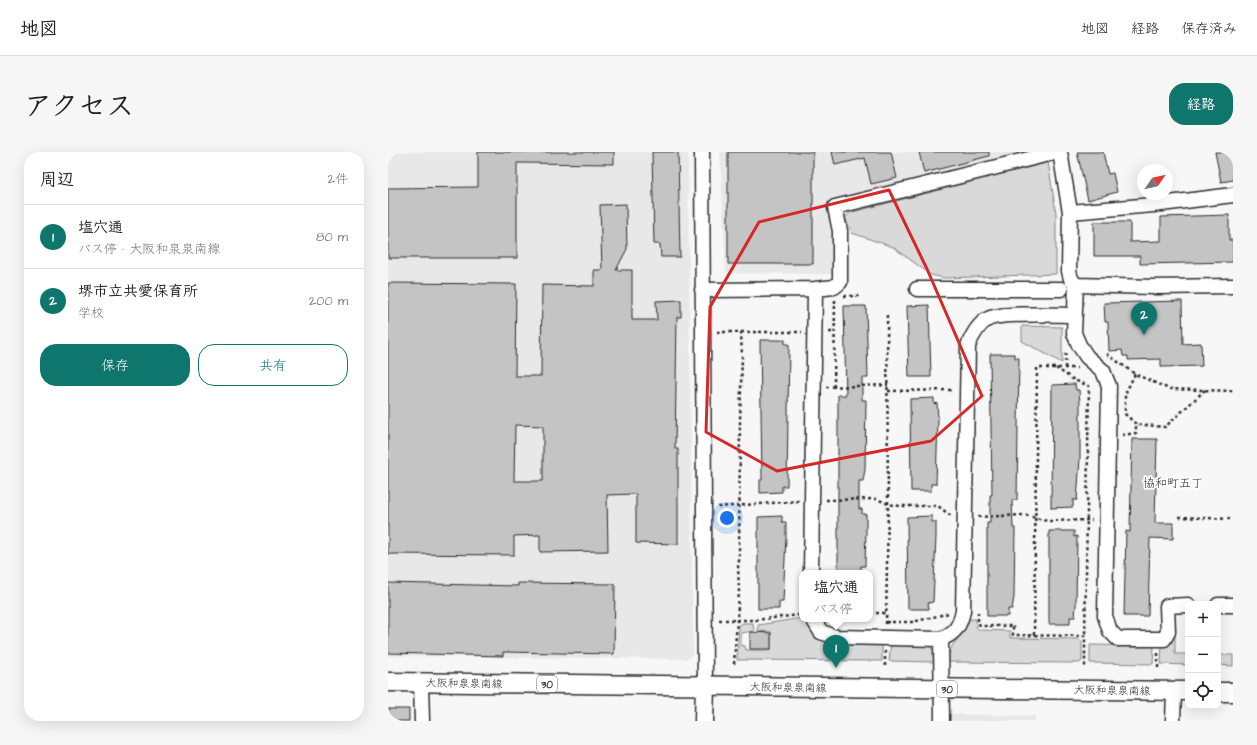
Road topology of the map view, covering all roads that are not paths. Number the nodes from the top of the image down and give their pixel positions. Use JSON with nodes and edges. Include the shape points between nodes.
{"nodes":[{"id":1,"x":702,"y":152,"type":"edge"},
{"id":2,"x":1057,"y":152,"type":"edge"},
{"id":3,"x":1060,"y":152,"type":"edge"},
{"id":4,"x":1233,"y":195,"type":"edge"},
{"id":5,"x":1070,"y":212,"type":"junction"},
{"id":6,"x":1076,"y":285,"type":"junction"},
{"id":7,"x":1233,"y":286,"type":"edge"},
{"id":8,"x":815,"y":289,"type":"junction"},
{"id":9,"x":1061,"y":289,"type":"dead end"},
{"id":10,"x":702,"y":290,"type":"junction"},
{"id":11,"x":917,"y":290,"type":"dead end"},
{"id":12,"x":1076,"y":315,"type":"junction"},
{"id":13,"x":811,"y":570,"type":"edge"},
{"id":14,"x":1185,"y":605,"type":"edge"},
{"id":15,"x":1221,"y":605,"type":"edge"},
{"id":16,"x":1233,"y":605,"type":"edge"},
{"id":17,"x":815,"y":622,"type":"edge"},
{"id":18,"x":941,"y":639,"type":"junction"},
{"id":19,"x":388,"y":682,"type":"edge"},
{"id":20,"x":421,"y":682,"type":"junction"},
{"id":21,"x":705,"y":686,"type":"junction"},
{"id":22,"x":943,"y":689,"type":"junction"},
{"id":23,"x":1181,"y":691,"type":"edge"},
{"id":24,"x":1221,"y":692,"type":"edge"},
{"id":25,"x":1233,"y":692,"type":"edge"},
{"id":26,"x":422,"y":721,"type":"edge"},
{"id":27,"x":704,"y":721,"type":"edge"},
{"id":28,"x":942,"y":721,"type":"edge"},
{"id":29,"x":1173,"y":721,"type":"edge"}],
"edges":[{"from":1,"to":10,"type":"street"},
{"from":2,"to":8,"type":"street","via":[[835,208],[840,232],[840,282],[834,287]]},
{"from":3,"to":5,"type":"street"},
{"from":4,"to":5,"type":"street","via":[[1153,206]]},
{"from":5,"to":6,"type":"street","via":[[1069,271],[1071,280]]},
{"from":6,"to":7,"type":"street"},
{"from":6,"to":12,"type":"street"},
{"from":8,"to":10,"type":"street"},
{"from":8,"to":13,"type":"street"},
{"from":9,"to":11,"type":"street"},
{"from":10,"to":21,"type":"street"},
{"from":12,"to":14,"type":"street","via":[[1074,333],[1079,345],[1089,359],[1103,371],[1109,386],[1105,616],[1110,630],[1118,639],[1164,639],[1168,632],[1167,606]]},
{"from":12,"to":18,"type":"street","via":[[1002,316],[988,319],[973,333],[968,346],[963,611],[959,626],[950,636]]},
{"from":15,"to":16,"type":"street"},
{"from":17,"to":18,"type":"street","via":[[821,632],[836,637]]},
{"from":18,"to":22,"type":"street"},
{"from":19,"to":20,"type":"main road","name":"大阪和泉泉南線","number":"30"},
{"from":20,"to":21,"type":"main road","name":"大阪和泉泉南線","number":"30"},
{"from":20,"to":26,"type":"street"},
{"from":21,"to":22,"type":"main road","name":"大阪和泉泉南線","number":"30"},
{"from":21,"to":27,"type":"main road"},
{"from":22,"to":23,"type":"main road","name":"大阪和泉泉南線","number":"30"},
{"from":22,"to":28,"type":"street"},
{"from":23,"to":29,"type":"street"},
{"from":24,"to":25,"type":"main road"}]}
